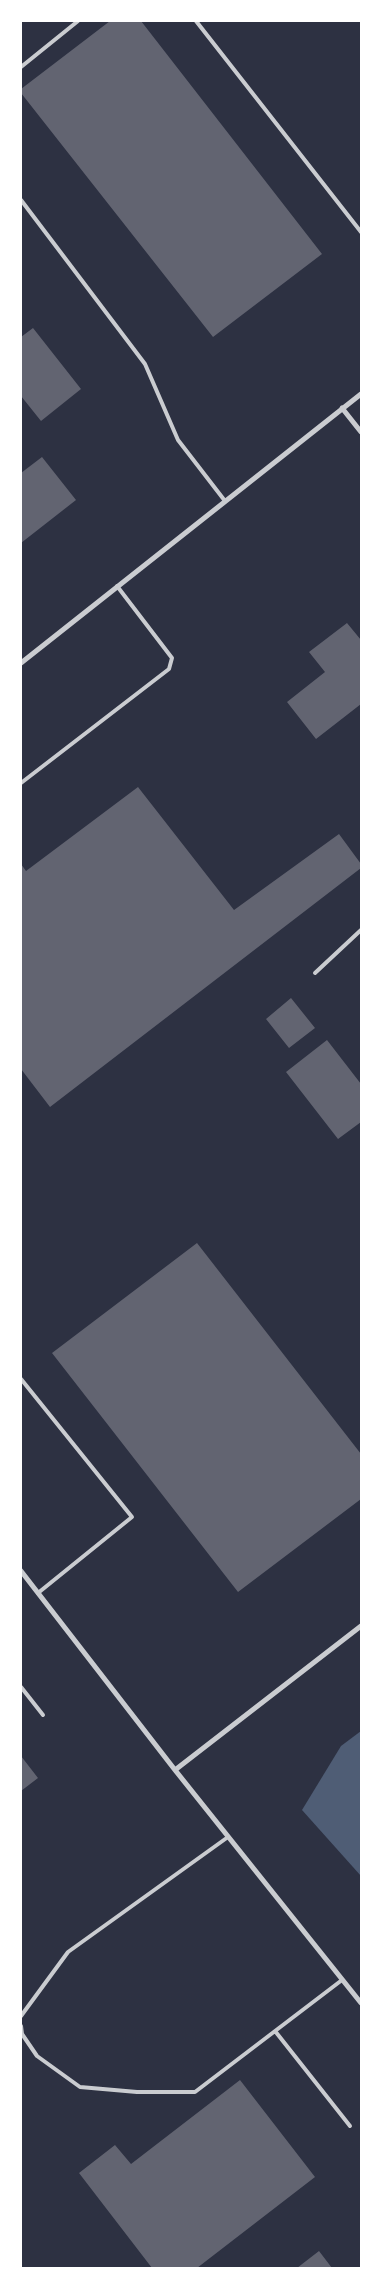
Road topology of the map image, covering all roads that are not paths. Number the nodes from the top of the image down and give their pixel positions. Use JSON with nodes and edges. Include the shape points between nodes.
{"nodes":[{"id":1,"x":78,"y":21,"type":"edge"},
{"id":2,"x":196,"y":21,"type":"edge"},
{"id":3,"x":21,"y":67,"type":"edge"},
{"id":4,"x":21,"y":200,"type":"edge"},
{"id":5,"x":361,"y":232,"type":"edge"},
{"id":6,"x":361,"y":394,"type":"edge"},
{"id":7,"x":342,"y":408,"type":"junction"},
{"id":8,"x":361,"y":432,"type":"edge"},
{"id":9,"x":225,"y":501,"type":"junction"},
{"id":10,"x":117,"y":586,"type":"junction"},
{"id":11,"x":21,"y":663,"type":"edge"},
{"id":12,"x":21,"y":783,"type":"edge"},
{"id":13,"x":361,"y":930,"type":"edge"},
{"id":14,"x":315,"y":973,"type":"dead end"},
{"id":15,"x":21,"y":1379,"type":"edge"},
{"id":16,"x":21,"y":1571,"type":"edge"},
{"id":17,"x":38,"y":1593,"type":"junction"},
{"id":18,"x":361,"y":1626,"type":"edge"},
{"id":19,"x":21,"y":1687,"type":"edge"},
{"id":20,"x":43,"y":1715,"type":"dead end"},
{"id":21,"x":175,"y":1770,"type":"junction"},
{"id":22,"x":228,"y":1837,"type":"junction"},
{"id":23,"x":342,"y":1980,"type":"junction"},
{"id":24,"x":361,"y":2003,"type":"edge"},
{"id":25,"x":21,"y":2016,"type":"edge"},
{"id":26,"x":21,"y":2026,"type":"edge"},
{"id":27,"x":274,"y":2031,"type":"junction"},
{"id":28,"x":350,"y":2126,"type":"dead end"}],
"edges":[{"from":1,"to":3,"type":"lane"},
{"from":2,"to":5,"type":"lane"},
{"from":4,"to":9,"type":"lane","via":[[145,364],[178,440]]},
{"from":6,"to":7,"type":"street"},
{"from":7,"to":8,"type":"street"},
{"from":7,"to":9,"type":"street"},
{"from":9,"to":10,"type":"street"},
{"from":10,"to":11,"type":"street"},
{"from":10,"to":12,"type":"lane","via":[[172,658],[169,668]]},
{"from":13,"to":14,"type":"lane"},
{"from":15,"to":17,"type":"lane","via":[[132,1517]]},
{"from":16,"to":17,"type":"street"},
{"from":17,"to":21,"type":"street"},
{"from":18,"to":21,"type":"street"},
{"from":19,"to":20,"type":"lane"},
{"from":21,"to":22,"type":"street"},
{"from":22,"to":23,"type":"street"},
{"from":22,"to":25,"type":"lane","via":[[68,1952]]},
{"from":23,"to":24,"type":"street"},
{"from":23,"to":27,"type":"lane"},
{"from":26,"to":27,"type":"lane","via":[[22,2034],[37,2056],[80,2087],[137,2092],[195,2092]]},
{"from":27,"to":28,"type":"lane"}]}
